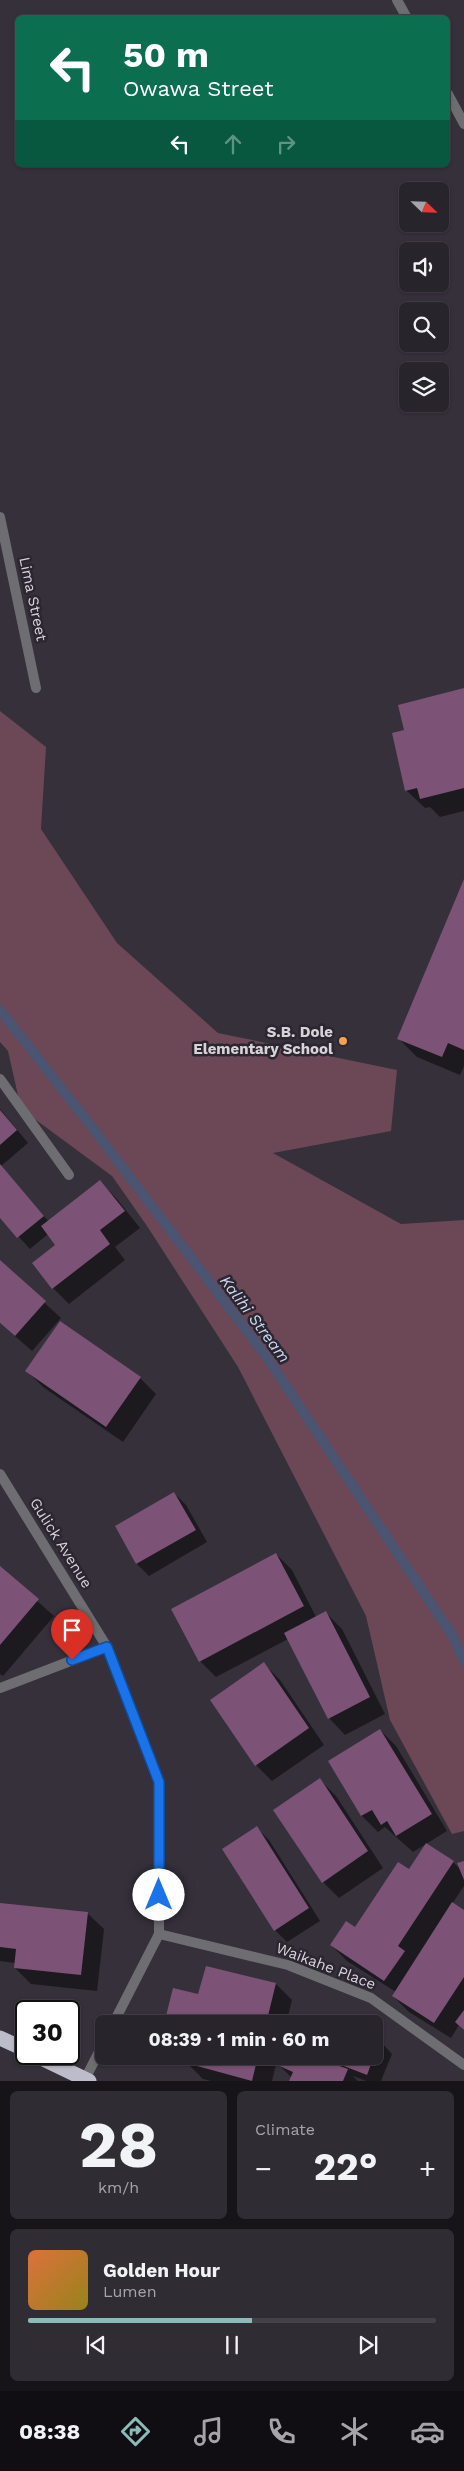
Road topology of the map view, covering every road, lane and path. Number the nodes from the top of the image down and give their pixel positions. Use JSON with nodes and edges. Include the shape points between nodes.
{"nodes":[{"id":1,"x":397,"y":0,"type":"edge"},
{"id":2,"x":405,"y":15,"type":"edge"},
{"id":3,"x":450,"y":98,"type":"edge"},
{"id":4,"x":464,"y":124,"type":"edge"},
{"id":5,"x":0,"y":517,"type":"edge"},
{"id":6,"x":36,"y":688,"type":"dead end"},
{"id":7,"x":0,"y":1079,"type":"edge"},
{"id":8,"x":69,"y":1175,"type":"dead end"},
{"id":9,"x":0,"y":1474,"type":"edge"},
{"id":10,"x":107,"y":1647,"type":"junction"},
{"id":11,"x":0,"y":1688,"type":"edge"},
{"id":12,"x":159,"y":1934,"type":"junction"},
{"id":13,"x":118,"y":2015,"type":"edge"},
{"id":14,"x":0,"y":2038,"type":"edge"},
{"id":15,"x":15,"y":2045,"type":"edge"},
{"id":16,"x":95,"y":2061,"type":"edge"},
{"id":17,"x":55,"y":2065,"type":"edge"},
{"id":18,"x":464,"y":2065,"type":"edge"},
{"id":19,"x":86,"y":2080,"type":"edge"}],
"edges":[{"from":1,"to":2,"type":"street"},
{"from":3,"to":4,"type":"street"},
{"from":5,"to":6,"type":"street","name":"Lima Street"},
{"from":7,"to":8,"type":"street"},
{"from":9,"to":10,"type":"street","name":"Gulick Avenue"},
{"from":10,"to":11,"type":"street"},
{"from":10,"to":12,"type":"street","name":"Gulick Avenue","via":[[159,1782]]},
{"from":12,"to":13,"type":"street","name":"Gulick Avenue"},
{"from":12,"to":18,"type":"street","name":"Waikahe Place","via":[[288,1965],[370,1998]]},
{"from":14,"to":15,"type":"highway"},
{"from":16,"to":19,"type":"street"},
{"from":17,"to":19,"type":"highway"}]}
